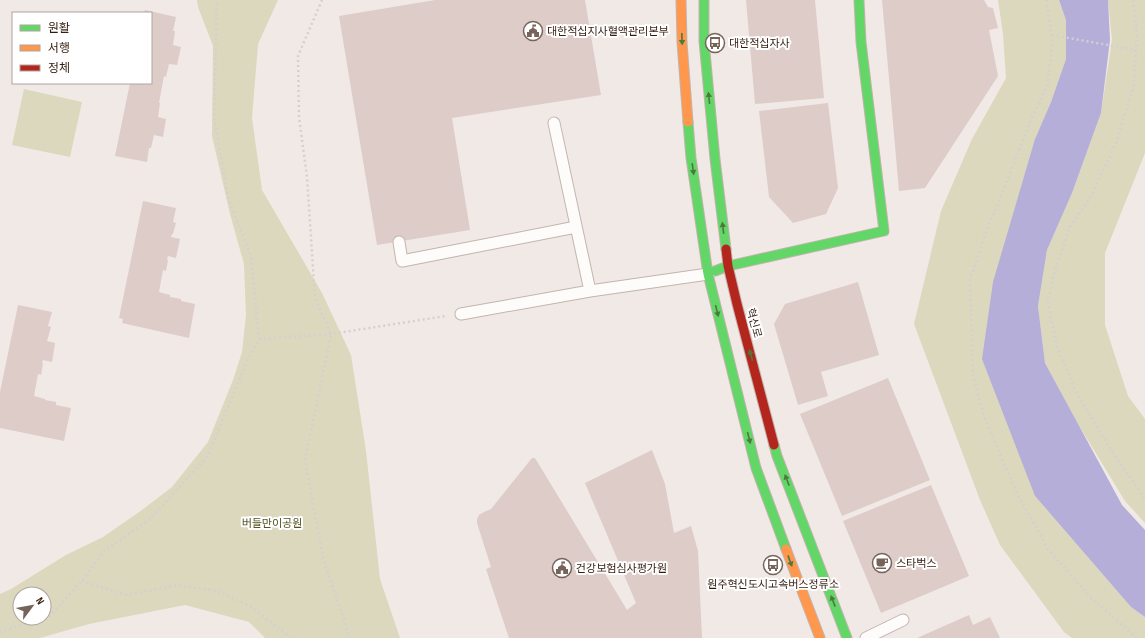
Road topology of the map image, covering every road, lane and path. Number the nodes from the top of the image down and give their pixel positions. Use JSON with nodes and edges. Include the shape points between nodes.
{"nodes":[{"id":1,"x":217,"y":0,"type":"edge"},
{"id":2,"x":322,"y":0,"type":"edge"},
{"id":3,"x":681,"y":0,"type":"edge"},
{"id":4,"x":704,"y":0,"type":"edge"},
{"id":5,"x":859,"y":0,"type":"edge"},
{"id":6,"x":1046,"y":0,"type":"edge"},
{"id":7,"x":1133,"y":0,"type":"edge"},
{"id":8,"x":1052,"y":35,"type":"junction"},
{"id":9,"x":1136,"y":50,"type":"junction"},
{"id":10,"x":554,"y":123,"type":"dead end"},
{"id":11,"x":576,"y":227,"type":"junction"},
{"id":12,"x":398,"y":242,"type":"dead end"},
{"id":13,"x":728,"y":266,"type":"junction"},
{"id":14,"x":708,"y":274,"type":"junction"},
{"id":15,"x":590,"y":291,"type":"junction"},
{"id":16,"x":461,"y":314,"type":"joint"},
{"id":17,"x":331,"y":334,"type":"junction"},
{"id":18,"x":259,"y":339,"type":"junction"},
{"id":19,"x":1145,"y":499,"type":"edge"},
{"id":20,"x":82,"y":581,"type":"junction"},
{"id":21,"x":52,"y":614,"type":"edge"},
{"id":22,"x":903,"y":620,"type":"dead end"},
{"id":23,"x":19,"y":626,"type":"edge"},
{"id":24,"x":0,"y":632,"type":"edge"},
{"id":25,"x":291,"y":638,"type":"edge"},
{"id":26,"x":350,"y":638,"type":"edge"},
{"id":27,"x":820,"y":638,"type":"edge"},
{"id":28,"x":847,"y":638,"type":"edge"},
{"id":29,"x":866,"y":638,"type":"edge"},
{"id":30,"x":1137,"y":638,"type":"edge"}],
"edges":[{"from":1,"to":18,"type":"path","via":[[214,116],[228,198],[250,256]]},
{"from":2,"to":17,"type":"path","via":[[298,56],[299,118],[307,177],[315,298]]},
{"from":3,"to":14,"type":"street","one_way":true,"via":[[691,158]]},
{"from":13,"to":4,"type":"street","name":"혁신로","one_way":true,"via":[[704,41]]},
{"from":5,"to":13,"type":"street","via":[[861,42],[884,231]]},
{"from":6,"to":8,"type":"path"},
{"from":7,"to":9,"type":"path","via":[[1137,32]]},
{"from":8,"to":9,"type":"path"},
{"from":8,"to":30,"type":"path","via":[[1047,87],[1032,117],[970,280],[973,376],[985,419],[1015,488],[1048,549],[1091,598]]},
{"from":9,"to":19,"type":"path","via":[[1134,85],[1116,143],[1089,200],[1070,227],[1055,269],[1048,302],[1057,347],[1074,390]]},
{"from":10,"to":11,"type":"lane"},
{"from":11,"to":12,"type":"lane","via":[[402,261]]},
{"from":11,"to":15,"type":"lane"},
{"from":13,"to":14,"type":"street"},
{"from":28,"to":13,"type":"street","name":"혁신로","one_way":true,"via":[[777,456]]},
{"from":14,"to":15,"type":"lane"},
{"from":14,"to":27,"type":"street","one_way":true,"via":[[756,468]]},
{"from":15,"to":16,"type":"lane"},
{"from":16,"to":17,"type":"path"},
{"from":17,"to":18,"type":"path"},
{"from":17,"to":26,"type":"path","via":[[305,460],[324,562]]},
{"from":18,"to":20,"type":"path","via":[[248,359],[207,457],[150,519],[103,552]]},
{"from":20,"to":21,"type":"path"},
{"from":20,"to":25,"type":"path","via":[[127,595],[176,585],[218,591],[250,606]]},
{"from":22,"to":29,"type":"lane"},
{"from":23,"to":24,"type":"path"}]}
